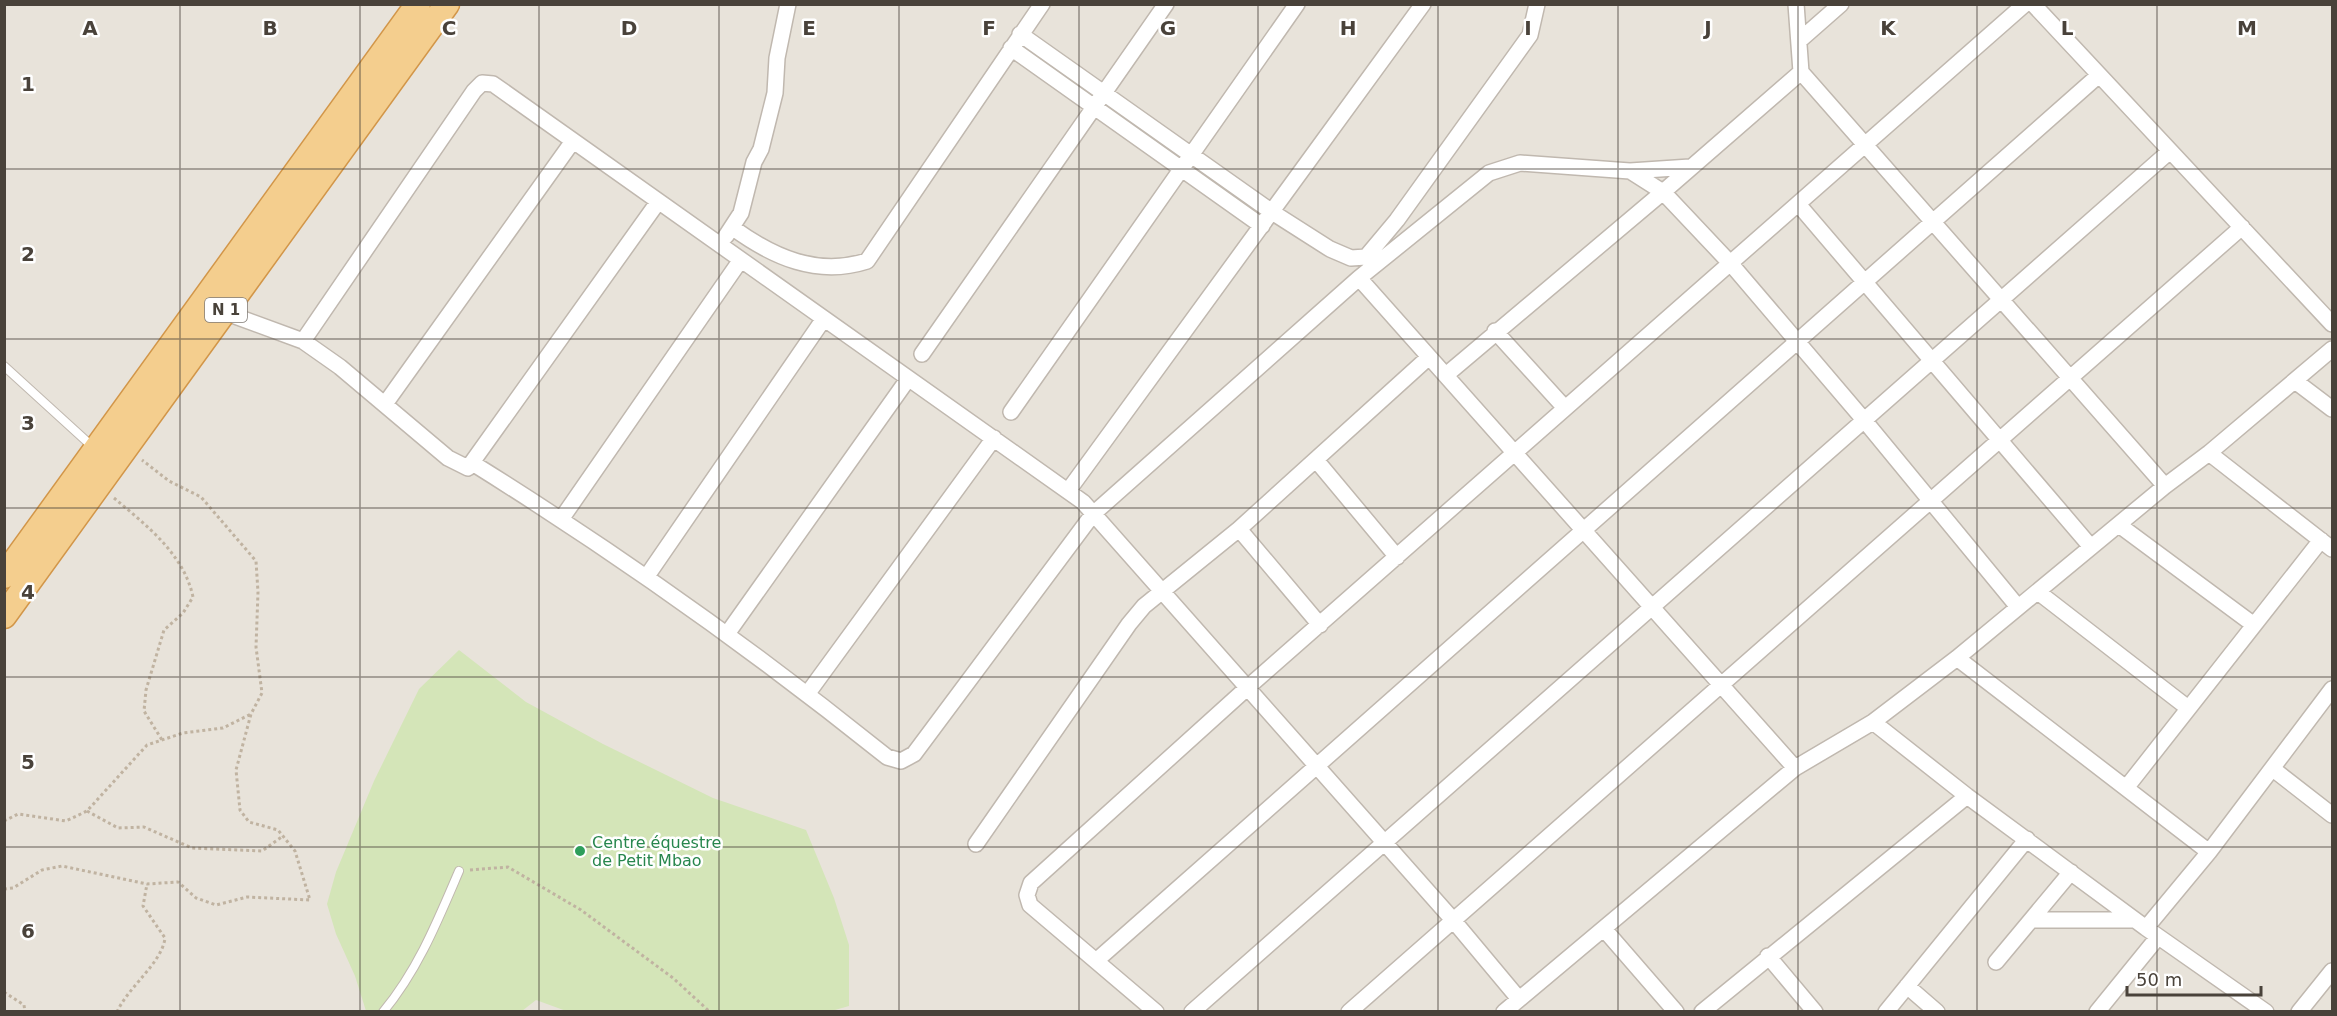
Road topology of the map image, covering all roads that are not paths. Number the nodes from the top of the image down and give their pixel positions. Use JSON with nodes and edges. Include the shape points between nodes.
{"nodes":[{"id":1,"x":418,"y":4,"type":"edge"},
{"id":2,"x":447,"y":4,"type":"edge"},
{"id":3,"x":788,"y":4,"type":"edge"},
{"id":4,"x":1042,"y":4,"type":"edge"},
{"id":5,"x":1166,"y":4,"type":"edge"},
{"id":6,"x":1297,"y":4,"type":"edge"},
{"id":7,"x":1424,"y":4,"type":"edge"},
{"id":8,"x":1537,"y":4,"type":"edge"},
{"id":9,"x":1796,"y":4,"type":"edge"},
{"id":10,"x":1840,"y":4,"type":"edge"},
{"id":11,"x":2025,"y":4,"type":"edge"},
{"id":12,"x":2032,"y":4,"type":"edge"},
{"id":13,"x":1020,"y":34,"type":"junction"},
{"id":14,"x":1800,"y":40,"type":"junction"},
{"id":15,"x":1011,"y":48,"type":"junction"},
{"id":16,"x":1801,"y":72,"type":"junction"},
{"id":17,"x":2099,"y":75,"type":"junction"},
{"id":18,"x":1104,"y":93,"type":"junction"},
{"id":19,"x":1095,"y":106,"type":"junction"},
{"id":20,"x":573,"y":141,"type":"junction"},
{"id":21,"x":1865,"y":145,"type":"junction"},
{"id":22,"x":2170,"y":151,"type":"junction"},
{"id":23,"x":1187,"y":161,"type":"junction"},
{"id":24,"x":1690,"y":167,"type":"junction"},
{"id":25,"x":1630,"y":171,"type":"junction"},
{"id":26,"x":1663,"y":192,"type":"junction"},
{"id":27,"x":658,"y":202,"type":"junction"},
{"id":28,"x":1798,"y":204,"type":"junction"},
{"id":29,"x":1272,"y":212,"type":"junction"},
{"id":30,"x":1933,"y":222,"type":"junction"},
{"id":31,"x":1262,"y":226,"type":"junction"},
{"id":32,"x":2242,"y":227,"type":"junction"},
{"id":33,"x":733,"y":228,"type":"junction"},
{"id":34,"x":719,"y":245,"type":"junction"},
{"id":35,"x":740,"y":261,"type":"junction"},
{"id":36,"x":1731,"y":264,"type":"junction"},
{"id":37,"x":1359,"y":278,"type":"junction"},
{"id":38,"x":1865,"y":282,"type":"junction"},
{"id":39,"x":2001,"y":300,"type":"junction"},
{"id":40,"x":224,"y":312,"type":"junction"},
{"id":41,"x":823,"y":320,"type":"junction"},
{"id":42,"x":2332,"y":324,"type":"edge"},
{"id":43,"x":1495,"y":331,"type":"junction"},
{"id":44,"x":303,"y":341,"type":"junction"},
{"id":45,"x":1797,"y":343,"type":"junction"},
{"id":46,"x":2332,"y":349,"type":"edge"},
{"id":47,"x":922,"y":354,"type":"dead end"},
{"id":48,"x":1430,"y":357,"type":"junction"},
{"id":49,"x":1932,"y":361,"type":"junction"},
{"id":50,"x":4,"y":366,"type":"edge"},
{"id":51,"x":1446,"y":375,"type":"junction"},
{"id":52,"x":2070,"y":378,"type":"junction"},
{"id":53,"x":908,"y":379,"type":"junction"},
{"id":54,"x":2295,"y":381,"type":"junction"},
{"id":55,"x":385,"y":404,"type":"junction"},
{"id":56,"x":1566,"y":408,"type":"junction"},
{"id":57,"x":2332,"y":409,"type":"edge"},
{"id":58,"x":1011,"y":412,"type":"dead end"},
{"id":59,"x":1864,"y":420,"type":"junction"},
{"id":60,"x":994,"y":438,"type":"junction"},
{"id":61,"x":2001,"y":441,"type":"junction"},
{"id":62,"x":94,"y":449,"type":"junction"},
{"id":63,"x":1515,"y":453,"type":"junction"},
{"id":64,"x":2210,"y":453,"type":"junction"},
{"id":65,"x":1316,"y":460,"type":"junction"},
{"id":66,"x":474,"y":464,"type":"junction"},
{"id":67,"x":2165,"y":486,"type":"junction"},
{"id":68,"x":1068,"y":491,"type":"junction"},
{"id":69,"x":1932,"y":499,"type":"junction"},
{"id":70,"x":1094,"y":514,"type":"junction"},
{"id":71,"x":562,"y":518,"type":"junction"},
{"id":72,"x":2119,"y":525,"type":"junction"},
{"id":73,"x":1239,"y":529,"type":"junction"},
{"id":74,"x":1584,"y":530,"type":"junction"},
{"id":75,"x":2327,"y":544,"type":"edge"},
{"id":76,"x":2091,"y":548,"type":"junction"},
{"id":77,"x":1397,"y":557,"type":"junction"},
{"id":78,"x":4,"y":576,"type":"edge"},
{"id":79,"x":647,"y":576,"type":"junction"},
{"id":80,"x":1161,"y":592,"type":"junction"},
{"id":81,"x":2038,"y":592,"type":"junction"},
{"id":82,"x":1652,"y":607,"type":"junction"},
{"id":83,"x":2018,"y":607,"type":"junction"},
{"id":84,"x":4,"y":616,"type":"edge"},
{"id":85,"x":1320,"y":624,"type":"junction"},
{"id":86,"x":2254,"y":625,"type":"junction"},
{"id":87,"x":727,"y":634,"type":"junction"},
{"id":88,"x":1957,"y":658,"type":"junction"},
{"id":89,"x":1721,"y":685,"type":"junction"},
{"id":90,"x":1247,"y":688,"type":"junction"},
{"id":91,"x":808,"y":693,"type":"junction"},
{"id":92,"x":2331,"y":694,"type":"edge"},
{"id":93,"x":2188,"y":708,"type":"junction"},
{"id":94,"x":1873,"y":722,"type":"junction"},
{"id":95,"x":1317,"y":766,"type":"junction"},
{"id":96,"x":1795,"y":768,"type":"junction"},
{"id":97,"x":2273,"y":769,"type":"junction"},
{"id":98,"x":2126,"y":788,"type":"junction"},
{"id":99,"x":1967,"y":796,"type":"junction"},
{"id":100,"x":2332,"y":815,"type":"edge"},
{"id":101,"x":2027,"y":839,"type":"junction"},
{"id":102,"x":1385,"y":842,"type":"junction"},
{"id":103,"x":976,"y":844,"type":"dead end"},
{"id":104,"x":2209,"y":852,"type":"junction"},
{"id":105,"x":459,"y":870,"type":"road end"},
{"id":106,"x":2071,"y":873,"type":"junction"},
{"id":107,"x":1454,"y":920,"type":"junction"},
{"id":108,"x":2031,"y":920,"type":"junction"},
{"id":109,"x":1604,"y":929,"type":"junction"},
{"id":110,"x":2146,"y":929,"type":"junction"},
{"id":111,"x":1768,"y":956,"type":"junction"},
{"id":112,"x":1097,"y":960,"type":"junction"},
{"id":113,"x":1996,"y":962,"type":"dead end"},
{"id":114,"x":2332,"y":971,"type":"edge"},
{"id":115,"x":1907,"y":986,"type":"junction"},
{"id":116,"x":1519,"y":999,"type":"junction"},
{"id":117,"x":383,"y":1011,"type":"edge"},
{"id":118,"x":1156,"y":1011,"type":"edge"},
{"id":119,"x":1192,"y":1011,"type":"edge"},
{"id":120,"x":1350,"y":1011,"type":"edge"},
{"id":121,"x":1504,"y":1011,"type":"edge"},
{"id":122,"x":1676,"y":1011,"type":"edge"},
{"id":123,"x":1702,"y":1011,"type":"edge"},
{"id":124,"x":1815,"y":1011,"type":"edge"},
{"id":125,"x":1886,"y":1011,"type":"edge"},
{"id":126,"x":1937,"y":1011,"type":"edge"},
{"id":127,"x":2097,"y":1011,"type":"edge"},
{"id":128,"x":2266,"y":1011,"type":"edge"},
{"id":129,"x":2299,"y":1011,"type":"edge"}],
"edges":[{"from":1,"to":62,"type":"highway","number":"N 1"},
{"from":2,"to":40,"type":"highway","number":"N 1"},
{"from":3,"to":33,"type":"street","via":[[777,58],[775,93],[747,195]]},
{"from":4,"to":13,"type":"street"},
{"from":5,"to":18,"type":"street"},
{"from":6,"to":23,"type":"street"},
{"from":7,"to":29,"type":"street"},
{"from":8,"to":29,"type":"street","via":[[1530,34],[1397,220],[1366,256],[1351,258],[1330,249]]},
{"from":9,"to":14,"type":"street"},
{"from":10,"to":14,"type":"street"},
{"from":11,"to":21,"type":"street"},
{"from":12,"to":17,"type":"street"},
{"from":13,"to":15,"type":"street"},
{"from":13,"to":18,"type":"street"},
{"from":14,"to":16,"type":"street"},
{"from":15,"to":19,"type":"street"},
{"from":15,"to":33,"type":"street","via":[[867,261],[853,266],[811,266],[762,249]]},
{"from":16,"to":21,"type":"street"},
{"from":16,"to":24,"type":"street"},
{"from":17,"to":22,"type":"street"},
{"from":17,"to":30,"type":"street"},
{"from":18,"to":19,"type":"street"},
{"from":18,"to":23,"type":"street"},
{"from":19,"to":23,"type":"street"},
{"from":19,"to":47,"type":"street"},
{"from":20,"to":27,"type":"street"},
{"from":20,"to":44,"type":"street","via":[[493,84],[482,83]]},
{"from":20,"to":55,"type":"street"},
{"from":21,"to":28,"type":"street"},
{"from":21,"to":30,"type":"street"},
{"from":22,"to":32,"type":"street"},
{"from":22,"to":39,"type":"street"},
{"from":23,"to":29,"type":"street"},
{"from":23,"to":31,"type":"street"},
{"from":23,"to":58,"type":"street"},
{"from":24,"to":25,"type":"street"},
{"from":24,"to":26,"type":"street"},
{"from":25,"to":26,"type":"street"},
{"from":25,"to":37,"type":"street","via":[[1520,163],[1503,167],[1489,173]]},
{"from":26,"to":36,"type":"street"},
{"from":26,"to":43,"type":"street"},
{"from":27,"to":34,"type":"street"},
{"from":27,"to":66,"type":"street"},
{"from":28,"to":36,"type":"street"},
{"from":28,"to":38,"type":"street"},
{"from":29,"to":31,"type":"street"},
{"from":30,"to":38,"type":"street"},
{"from":30,"to":39,"type":"street"},
{"from":31,"to":68,"type":"street"},
{"from":32,"to":42,"type":"street"},
{"from":32,"to":52,"type":"street"},
{"from":33,"to":34,"type":"street"},
{"from":34,"to":35,"type":"street"},
{"from":35,"to":41,"type":"street"},
{"from":35,"to":71,"type":"street"},
{"from":36,"to":45,"type":"street"},
{"from":36,"to":56,"type":"street"},
{"from":37,"to":48,"type":"street"},
{"from":37,"to":70,"type":"street"},
{"from":38,"to":45,"type":"street"},
{"from":38,"to":49,"type":"street"},
{"from":39,"to":49,"type":"street"},
{"from":39,"to":52,"type":"street"},
{"from":40,"to":44,"type":"street"},
{"from":40,"to":84,"type":"highway","number":"N 1"},
{"from":41,"to":53,"type":"street"},
{"from":41,"to":79,"type":"street"},
{"from":43,"to":51,"type":"street"},
{"from":43,"to":56,"type":"street"},
{"from":44,"to":55,"type":"street"},
{"from":45,"to":59,"type":"street"},
{"from":45,"to":74,"type":"street"},
{"from":46,"to":54,"type":"street"},
{"from":48,"to":51,"type":"street"},
{"from":48,"to":65,"type":"street"},
{"from":49,"to":59,"type":"street"},
{"from":49,"to":61,"type":"street"},
{"from":50,"to":62,"type":"lane"},
{"from":51,"to":63,"type":"street"},
{"from":52,"to":61,"type":"street"},
{"from":52,"to":67,"type":"street"},
{"from":53,"to":60,"type":"street"},
{"from":53,"to":87,"type":"street"},
{"from":54,"to":57,"type":"street"},
{"from":54,"to":64,"type":"street"},
{"from":55,"to":66,"type":"street","via":[[454,462],[468,468]]},
{"from":56,"to":63,"type":"street"},
{"from":59,"to":69,"type":"street"},
{"from":59,"to":82,"type":"street"},
{"from":60,"to":68,"type":"street"},
{"from":60,"to":91,"type":"street"},
{"from":61,"to":69,"type":"street"},
{"from":61,"to":76,"type":"street"},
{"from":62,"to":78,"type":"highway","number":"N 1"},
{"from":63,"to":74,"type":"street"},
{"from":63,"to":77,"type":"street"},
{"from":64,"to":67,"type":"street"},
{"from":64,"to":75,"type":"street"},
{"from":65,"to":73,"type":"street"},
{"from":65,"to":77,"type":"street"},
{"from":66,"to":71,"type":"street"},
{"from":67,"to":72,"type":"street"},
{"from":68,"to":70,"type":"street"},
{"from":69,"to":83,"type":"street"},
{"from":69,"to":89,"type":"street"},
{"from":70,"to":80,"type":"street"},
{"from":70,"to":91,"type":"street","via":[[914,754],[901,761],[887,757]]},
{"from":71,"to":79,"type":"street"},
{"from":72,"to":76,"type":"street"},
{"from":72,"to":86,"type":"street"},
{"from":73,"to":80,"type":"street"},
{"from":73,"to":85,"type":"street"},
{"from":74,"to":82,"type":"street"},
{"from":74,"to":95,"type":"street"},
{"from":75,"to":86,"type":"street"},
{"from":76,"to":81,"type":"street"},
{"from":77,"to":85,"type":"street"},
{"from":79,"to":87,"type":"street"},
{"from":80,"to":90,"type":"street"},
{"from":80,"to":103,"type":"street","via":[[1129,624]]},
{"from":81,"to":83,"type":"street"},
{"from":81,"to":93,"type":"street"},
{"from":82,"to":89,"type":"street"},
{"from":82,"to":102,"type":"street"},
{"from":83,"to":88,"type":"street"},
{"from":85,"to":90,"type":"street"},
{"from":86,"to":93,"type":"street"},
{"from":87,"to":91,"type":"street"},
{"from":88,"to":94,"type":"street"},
{"from":88,"to":98,"type":"street"},
{"from":89,"to":96,"type":"street"},
{"from":89,"to":107,"type":"street"},
{"from":90,"to":95,"type":"street"},
{"from":90,"to":112,"type":"street","via":[[1031,883],[1027,895],[1030,905]]},
{"from":92,"to":97,"type":"street"},
{"from":93,"to":98,"type":"street"},
{"from":94,"to":96,"type":"street"},
{"from":94,"to":99,"type":"street"},
{"from":95,"to":102,"type":"street"},
{"from":95,"to":112,"type":"street"},
{"from":96,"to":109,"type":"street"},
{"from":97,"to":100,"type":"street"},
{"from":97,"to":104,"type":"street"},
{"from":98,"to":104,"type":"street"},
{"from":99,"to":101,"type":"street"},
{"from":99,"to":111,"type":"street"},
{"from":101,"to":106,"type":"street"},
{"from":101,"to":115,"type":"street"},
{"from":102,"to":107,"type":"street"},
{"from":102,"to":119,"type":"street"},
{"from":104,"to":110,"type":"street"},
{"from":105,"to":117,"type":"lane","via":[[403,988]]},
{"from":106,"to":108,"type":"street"},
{"from":106,"to":110,"type":"street"},
{"from":107,"to":116,"type":"street"},
{"from":107,"to":120,"type":"street"},
{"from":108,"to":110,"type":"street"},
{"from":108,"to":113,"type":"street"},
{"from":109,"to":116,"type":"street"},
{"from":109,"to":122,"type":"street"},
{"from":110,"to":127,"type":"street"},
{"from":110,"to":128,"type":"street"},
{"from":111,"to":123,"type":"street"},
{"from":111,"to":124,"type":"street"},
{"from":112,"to":118,"type":"street"},
{"from":114,"to":129,"type":"street"},
{"from":115,"to":125,"type":"street"},
{"from":115,"to":126,"type":"street"},
{"from":116,"to":121,"type":"street"}]}
